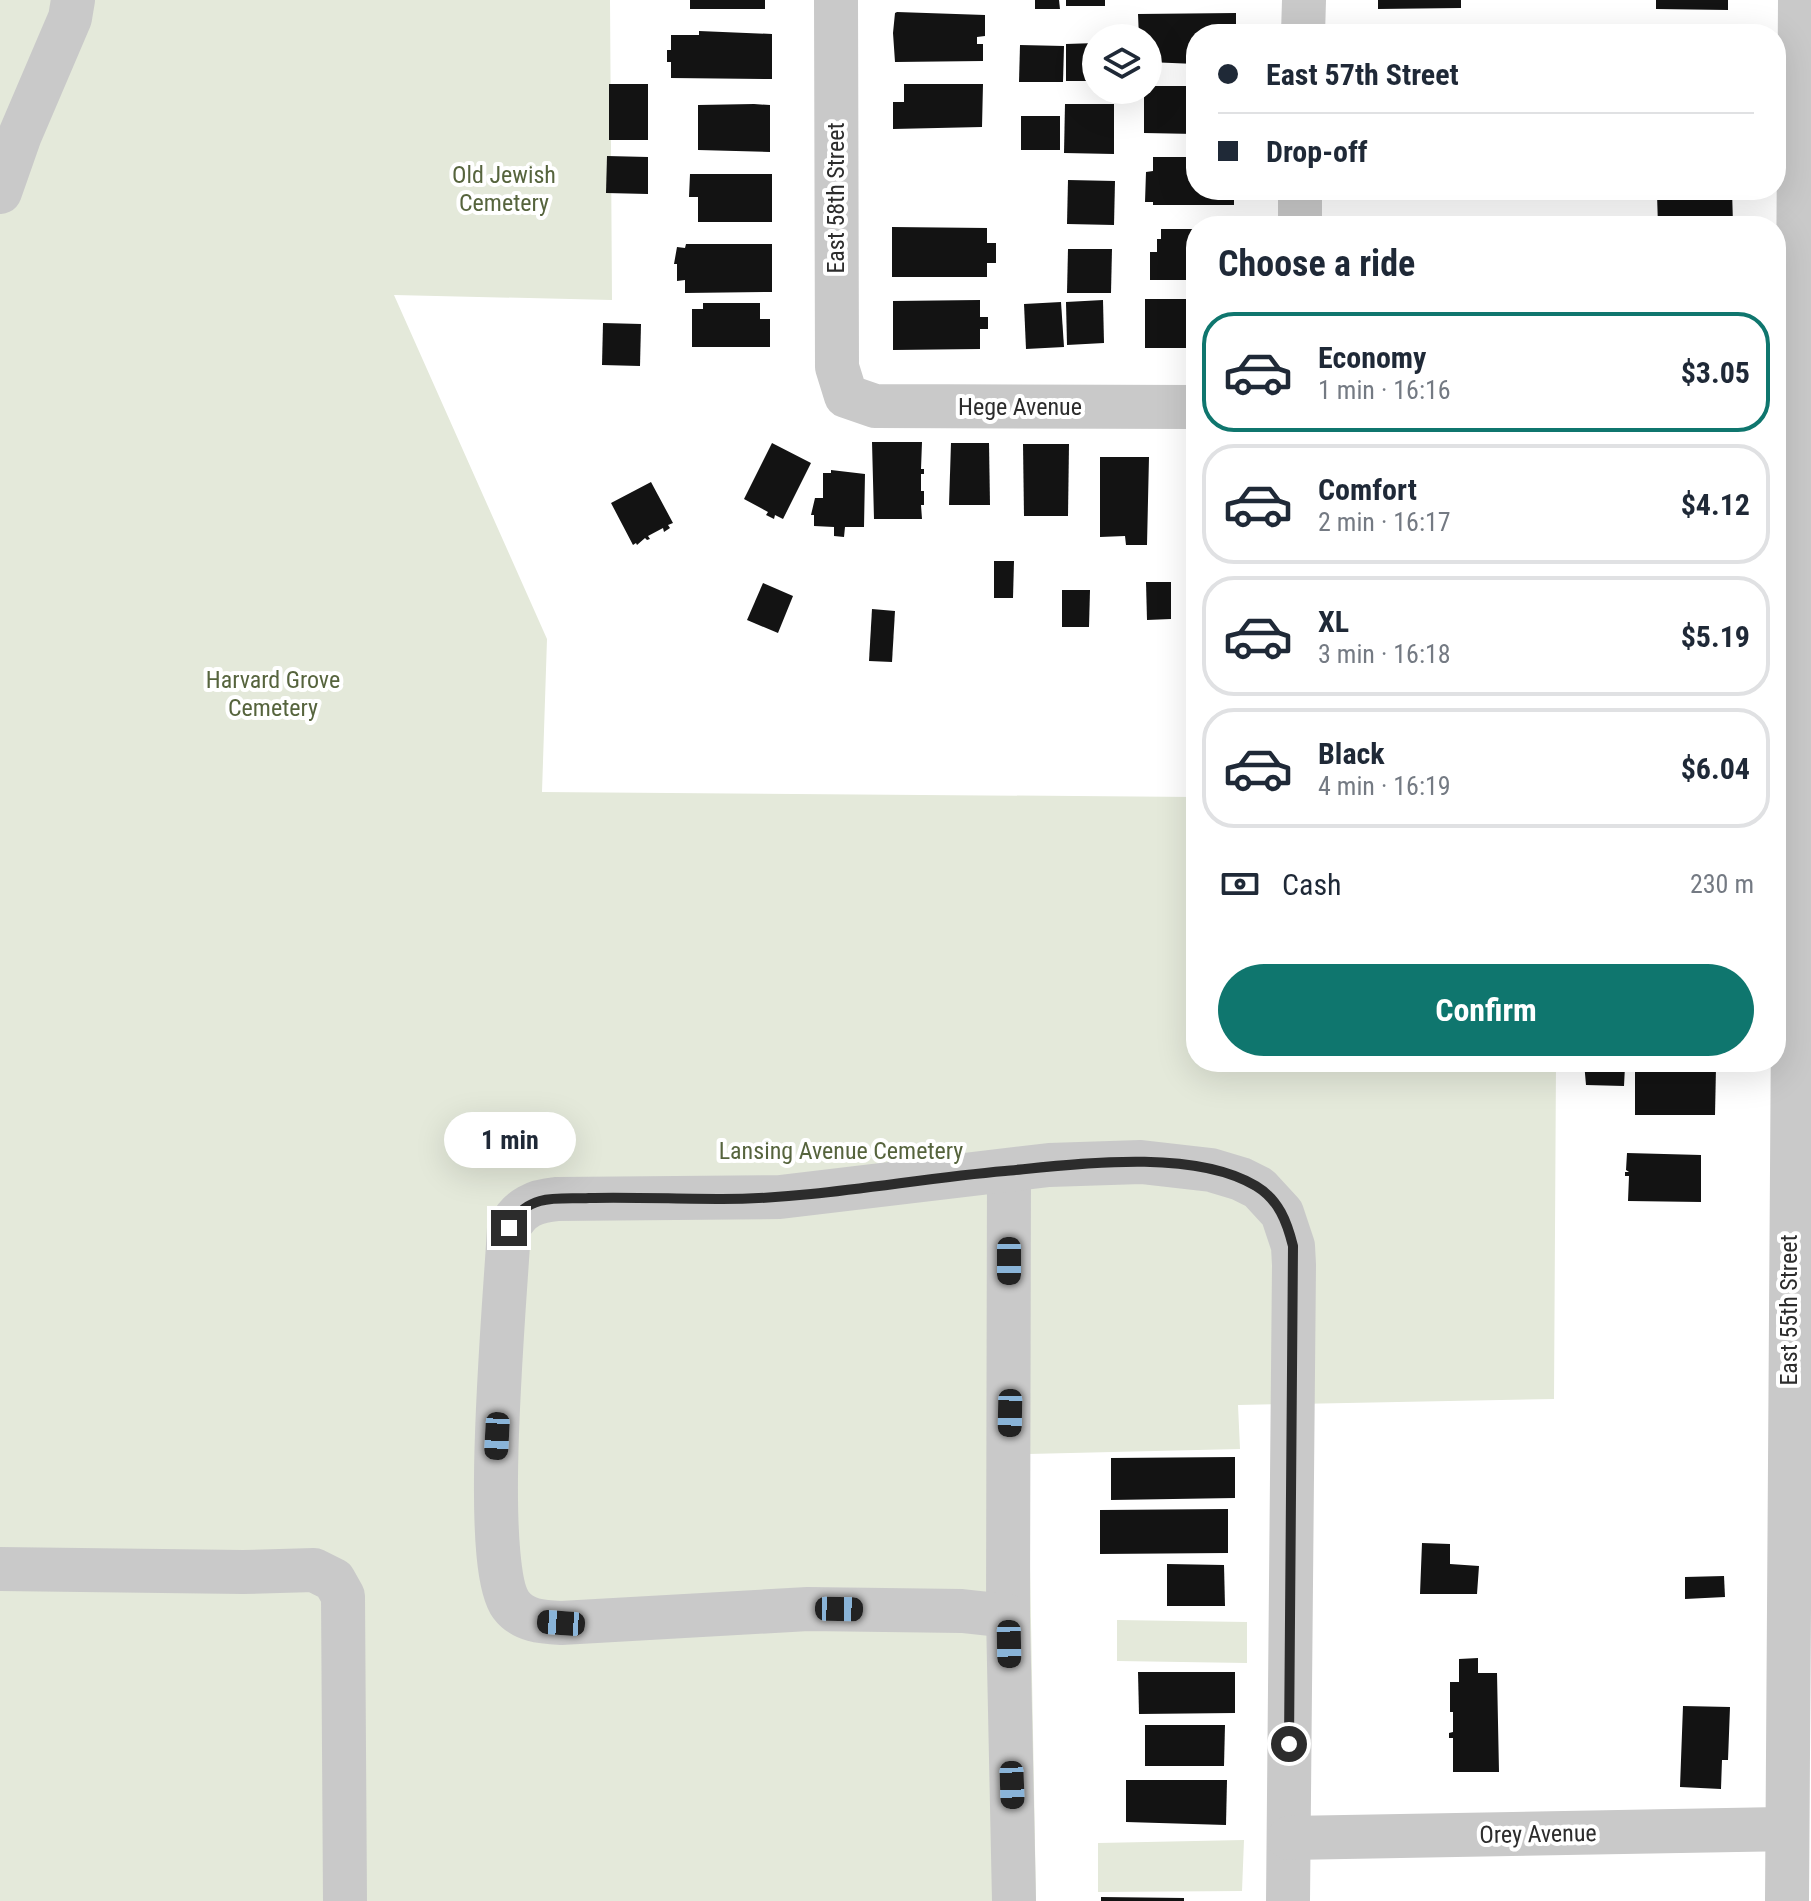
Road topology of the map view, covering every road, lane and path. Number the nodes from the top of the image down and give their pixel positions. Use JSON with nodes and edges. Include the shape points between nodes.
{"nodes":[{"id":1,"x":73,"y":0,"type":"edge"},
{"id":2,"x":836,"y":0,"type":"edge"},
{"id":3,"x":1304,"y":0,"type":"edge"},
{"id":4,"x":1800,"y":0,"type":"edge"},
{"id":5,"x":1303,"y":24,"type":"edge"},
{"id":6,"x":0,"y":192,"type":"edge"},
{"id":7,"x":846,"y":396,"type":"joint"},
{"id":8,"x":1787,"y":403,"type":"edge"},
{"id":9,"x":1186,"y":407,"type":"edge"},
{"id":10,"x":1009,"y":1171,"type":"junction"},
{"id":11,"x":0,"y":1569,"type":"edge"},
{"id":12,"x":1008,"y":1616,"type":"junction"},
{"id":13,"x":1787,"y":1829,"type":"junction"},
{"id":14,"x":1289,"y":1838,"type":"junction"},
{"id":15,"x":345,"y":1901,"type":"edge"},
{"id":16,"x":1014,"y":1901,"type":"edge"},
{"id":17,"x":1288,"y":1901,"type":"edge"},
{"id":18,"x":1787,"y":1901,"type":"edge"}],
"edges":[{"from":1,"to":6,"type":"street"},
{"from":2,"to":7,"type":"street","name":"East 58th Street","via":[[837,367]]},
{"from":3,"to":5,"type":"street"},
{"from":4,"to":8,"type":"street","name":"East 55th Street"},
{"from":7,"to":9,"type":"street","name":"Hege Avenue","via":[[875,406]]},
{"from":8,"to":13,"type":"street","name":"East 55th Street"},
{"from":10,"to":12,"type":"street"},
{"from":10,"to":12,"type":"street","via":[[780,1197],[557,1199],[526,1207],[509,1228],[496,1465],[503,1592],[521,1615],[538,1622],[808,1609]]},
{"from":10,"to":14,"type":"street","via":[[1092,1162],[1211,1170],[1259,1188],[1282,1213],[1293,1246]]},
{"from":11,"to":15,"type":"street","via":[[314,1570],[334,1580],[343,1596]]},
{"from":12,"to":16,"type":"street"},
{"from":13,"to":14,"type":"street","name":"Orey Avenue"},
{"from":13,"to":18,"type":"street","name":"East 55th Street"},
{"from":14,"to":17,"type":"street"}]}
